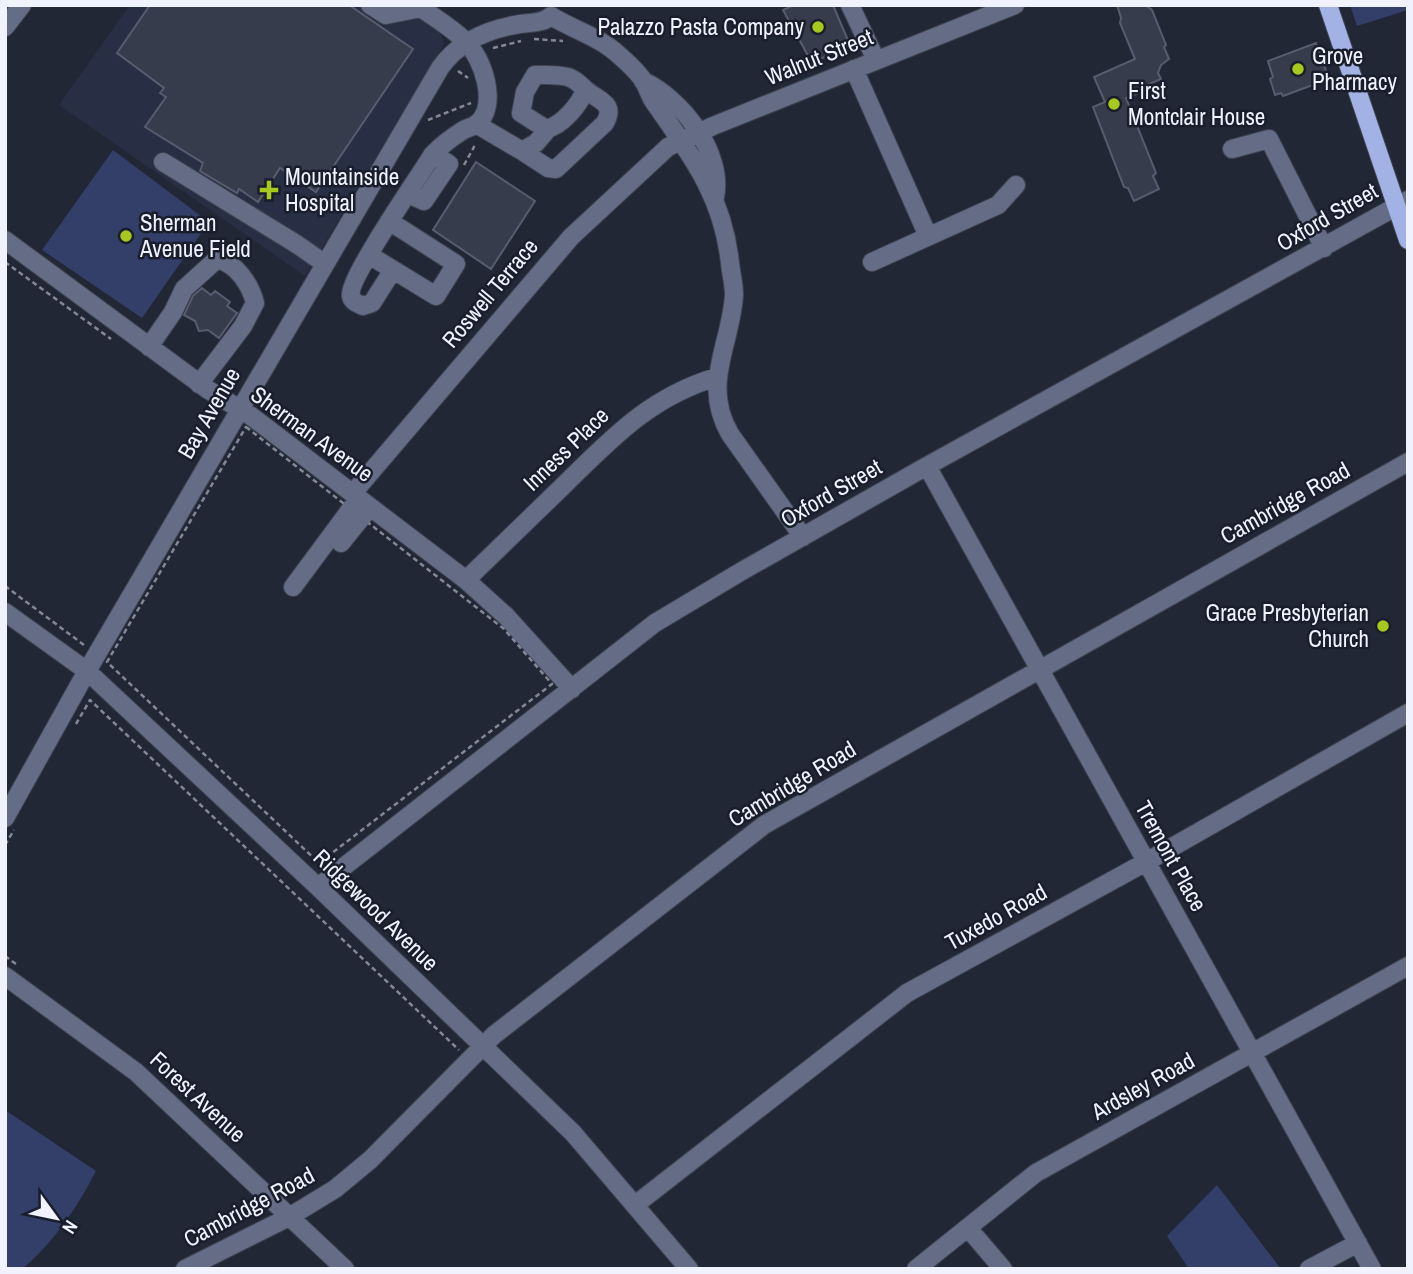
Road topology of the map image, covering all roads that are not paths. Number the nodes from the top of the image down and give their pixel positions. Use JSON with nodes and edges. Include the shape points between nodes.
{"nodes":[{"id":1,"x":22,"y":5,"type":"edge"},
{"id":2,"x":370,"y":5,"type":"edge"},
{"id":3,"x":850,"y":5,"type":"edge"},
{"id":4,"x":1015,"y":5,"type":"edge"},
{"id":5,"x":1328,"y":5,"type":"edge"},
{"id":6,"x":419,"y":6,"type":"edge"},
{"id":7,"x":554,"y":11,"type":"edge"},
{"id":8,"x":5,"y":27,"type":"edge"},
{"id":9,"x":467,"y":42,"type":"junction"},
{"id":10,"x":876,"y":60,"type":"junction"},
{"id":11,"x":854,"y":69,"type":"junction"},
{"id":12,"x":643,"y":81,"type":"junction"},
{"id":13,"x":585,"y":90,"type":"junction"},
{"id":14,"x":476,"y":124,"type":"junction"},
{"id":15,"x":548,"y":129,"type":"junction"},
{"id":16,"x":699,"y":132,"type":"junction"},
{"id":17,"x":681,"y":139,"type":"junction"},
{"id":18,"x":1232,"y":149,"type":"dead end"},
{"id":19,"x":522,"y":151,"type":"junction"},
{"id":20,"x":163,"y":162,"type":"dead end"},
{"id":21,"x":1016,"y":186,"type":"dead end"},
{"id":22,"x":715,"y":197,"type":"junction"},
{"id":23,"x":1402,"y":203,"type":"edge"},
{"id":24,"x":389,"y":221,"type":"junction"},
{"id":25,"x":928,"y":236,"type":"junction"},
{"id":26,"x":5,"y":240,"type":"edge"},
{"id":27,"x":1408,"y":240,"type":"edge"},
{"id":28,"x":1324,"y":248,"type":"junction"},
{"id":29,"x":369,"y":255,"type":"junction"},
{"id":30,"x":872,"y":262,"type":"dead end"},
{"id":31,"x":325,"y":264,"type":"junction"},
{"id":32,"x":393,"y":270,"type":"junction"},
{"id":33,"x":149,"y":346,"type":"junction"},
{"id":34,"x":717,"y":377,"type":"junction"},
{"id":35,"x":199,"y":384,"type":"junction"},
{"id":36,"x":239,"y":410,"type":"junction"},
{"id":37,"x":1408,"y":462,"type":"edge"},
{"id":38,"x":927,"y":466,"type":"junction"},
{"id":39,"x":359,"y":505,"type":"junction"},
{"id":40,"x":803,"y":537,"type":"junction"},
{"id":41,"x":466,"y":580,"type":"junction"},
{"id":42,"x":312,"y":582,"type":"dead end"},
{"id":43,"x":293,"y":587,"type":"dead end"},
{"id":44,"x":5,"y":612,"type":"edge"},
{"id":45,"x":1040,"y":669,"type":"junction"},
{"id":46,"x":87,"y":671,"type":"junction"},
{"id":47,"x":572,"y":689,"type":"junction"},
{"id":48,"x":1408,"y":713,"type":"edge"},
{"id":49,"x":12,"y":820,"type":"edge"},
{"id":50,"x":1146,"y":862,"type":"junction"},
{"id":51,"x":318,"y":887,"type":"junction"},
{"id":52,"x":1408,"y":966,"type":"edge"},
{"id":53,"x":5,"y":976,"type":"edge"},
{"id":54,"x":482,"y":1046,"type":"junction"},
{"id":55,"x":1253,"y":1052,"type":"junction"},
{"id":56,"x":635,"y":1205,"type":"junction"},
{"id":57,"x":289,"y":1217,"type":"junction"},
{"id":58,"x":968,"y":1227,"type":"junction"},
{"id":59,"x":1358,"y":1243,"type":"junction"},
{"id":60,"x":185,"y":1269,"type":"edge"},
{"id":61,"x":345,"y":1269,"type":"edge"},
{"id":62,"x":689,"y":1269,"type":"edge"},
{"id":63,"x":916,"y":1269,"type":"edge"},
{"id":64,"x":1003,"y":1269,"type":"edge"},
{"id":65,"x":1309,"y":1269,"type":"edge"},
{"id":66,"x":1372,"y":1269,"type":"edge"}],
"edges":[{"from":1,"to":8,"type":"street"},
{"from":2,"to":6,"type":"street","via":[[386,15]]},
{"from":3,"to":10,"type":"street"},
{"from":4,"to":10,"type":"street","name":"Walnut Street"},
{"from":5,"to":23,"type":"main road"},
{"from":6,"to":9,"type":"street"},
{"from":7,"to":9,"type":"street","via":[[546,20],[511,26]]},
{"from":7,"to":12,"type":"street","via":[[612,49]]},
{"from":9,"to":14,"type":"street","via":[[488,87],[487,109]]},
{"from":9,"to":31,"type":"street","name":"Bay Avenue","via":[[440,68]]},
{"from":10,"to":11,"type":"street","name":"Walnut Street"},
{"from":11,"to":16,"type":"street","name":"Walnut Street"},
{"from":11,"to":25,"type":"street"},
{"from":12,"to":16,"type":"street","via":[[660,89]]},
{"from":12,"to":17,"type":"street"},
{"from":13,"to":15,"type":"street","via":[[559,124]]},
{"from":13,"to":15,"type":"street","via":[[569,77],[535,75],[525,92],[521,113]]},
{"from":13,"to":19,"type":"street","via":[[609,109],[605,123],[556,169]]},
{"from":14,"to":19,"type":"street"},
{"from":14,"to":24,"type":"street","via":[[433,154]]},
{"from":15,"to":19,"type":"street"},
{"from":16,"to":17,"type":"street","name":"Walnut Street"},
{"from":16,"to":22,"type":"street","via":[[718,184]]},
{"from":17,"to":22,"type":"street"},
{"from":17,"to":39,"type":"street","name":"Roswell Terrace","via":[[564,244]]},
{"from":18,"to":28,"type":"street","via":[[1269,139]]},
{"from":20,"to":31,"type":"street"},
{"from":21,"to":25,"type":"street","via":[[998,205]]},
{"from":22,"to":34,"type":"street","via":[[728,241],[734,294]]},
{"from":23,"to":27,"type":"main road"},
{"from":23,"to":28,"type":"street","name":"Oxford Street"},
{"from":24,"to":29,"type":"street"},
{"from":24,"to":32,"type":"street","via":[[456,264],[436,296]]},
{"from":25,"to":30,"type":"street"},
{"from":26,"to":33,"type":"street","name":"Sherman Avenue"},
{"from":28,"to":38,"type":"street","name":"Oxford Street"},
{"from":29,"to":32,"type":"street"},
{"from":29,"to":32,"type":"street","via":[[352,289],[354,301],[363,306],[372,303]]},
{"from":31,"to":36,"type":"street","name":"Bay Avenue"},
{"from":33,"to":35,"type":"street","name":"Sherman Avenue"},
{"from":33,"to":35,"type":"street","via":[[184,289],[217,259],[229,262],[255,303]]},
{"from":34,"to":40,"type":"street","via":[[722,420]]},
{"from":34,"to":41,"type":"street","name":"Inness Place","via":[[659,401],[625,425]]},
{"from":35,"to":36,"type":"street","name":"Sherman Avenue"},
{"from":36,"to":39,"type":"street","name":"Sherman Avenue"},
{"from":36,"to":46,"type":"street","name":"Bay Avenue"},
{"from":37,"to":45,"type":"street","name":"Cambridge Road"},
{"from":38,"to":40,"type":"street","name":"Oxford Street"},
{"from":38,"to":45,"type":"street","name":"Tremont Place"},
{"from":39,"to":41,"type":"street","name":"Sherman Avenue"},
{"from":39,"to":42,"type":"street"},
{"from":39,"to":43,"type":"street"},
{"from":40,"to":47,"type":"street","name":"Oxford Street","via":[[655,623]]},
{"from":41,"to":47,"type":"street","name":"Sherman Avenue","via":[[506,616]]},
{"from":44,"to":46,"type":"street","name":"Ridgewood Avenue"},
{"from":45,"to":50,"type":"street","name":"Tremont Place"},
{"from":45,"to":54,"type":"street","name":"Cambridge Road","via":[[764,825]]},
{"from":46,"to":49,"type":"street","name":"Bay Avenue"},
{"from":46,"to":51,"type":"street","name":"Ridgewood Avenue"},
{"from":47,"to":51,"type":"street","name":"Oxford Street"},
{"from":48,"to":50,"type":"street","name":"Tuxedo Road"},
{"from":50,"to":55,"type":"street","name":"Tremont Place"},
{"from":50,"to":56,"type":"street","name":"Tuxedo Road","via":[[907,993]]},
{"from":51,"to":54,"type":"street","name":"Ridgewood Avenue"},
{"from":52,"to":55,"type":"street","name":"Ardsley Road"},
{"from":53,"to":57,"type":"street","name":"Forest Avenue","via":[[136,1072]]},
{"from":54,"to":56,"type":"street","name":"Ridgewood Avenue","via":[[573,1133]]},
{"from":54,"to":57,"type":"street","name":"Cambridge Road","via":[[370,1160],[335,1189]]},
{"from":55,"to":58,"type":"street","name":"Ardsley Road","via":[[1036,1173]]},
{"from":55,"to":59,"type":"street","name":"Tremont Place"},
{"from":56,"to":62,"type":"street","name":"Ridgewood Avenue"},
{"from":57,"to":60,"type":"street","name":"Cambridge Road"},
{"from":57,"to":61,"type":"street","name":"Forest Avenue"},
{"from":58,"to":63,"type":"street","name":"Ardsley Road"},
{"from":58,"to":64,"type":"street"},
{"from":59,"to":65,"type":"street"},
{"from":59,"to":66,"type":"street","name":"Tremont Place"}]}
